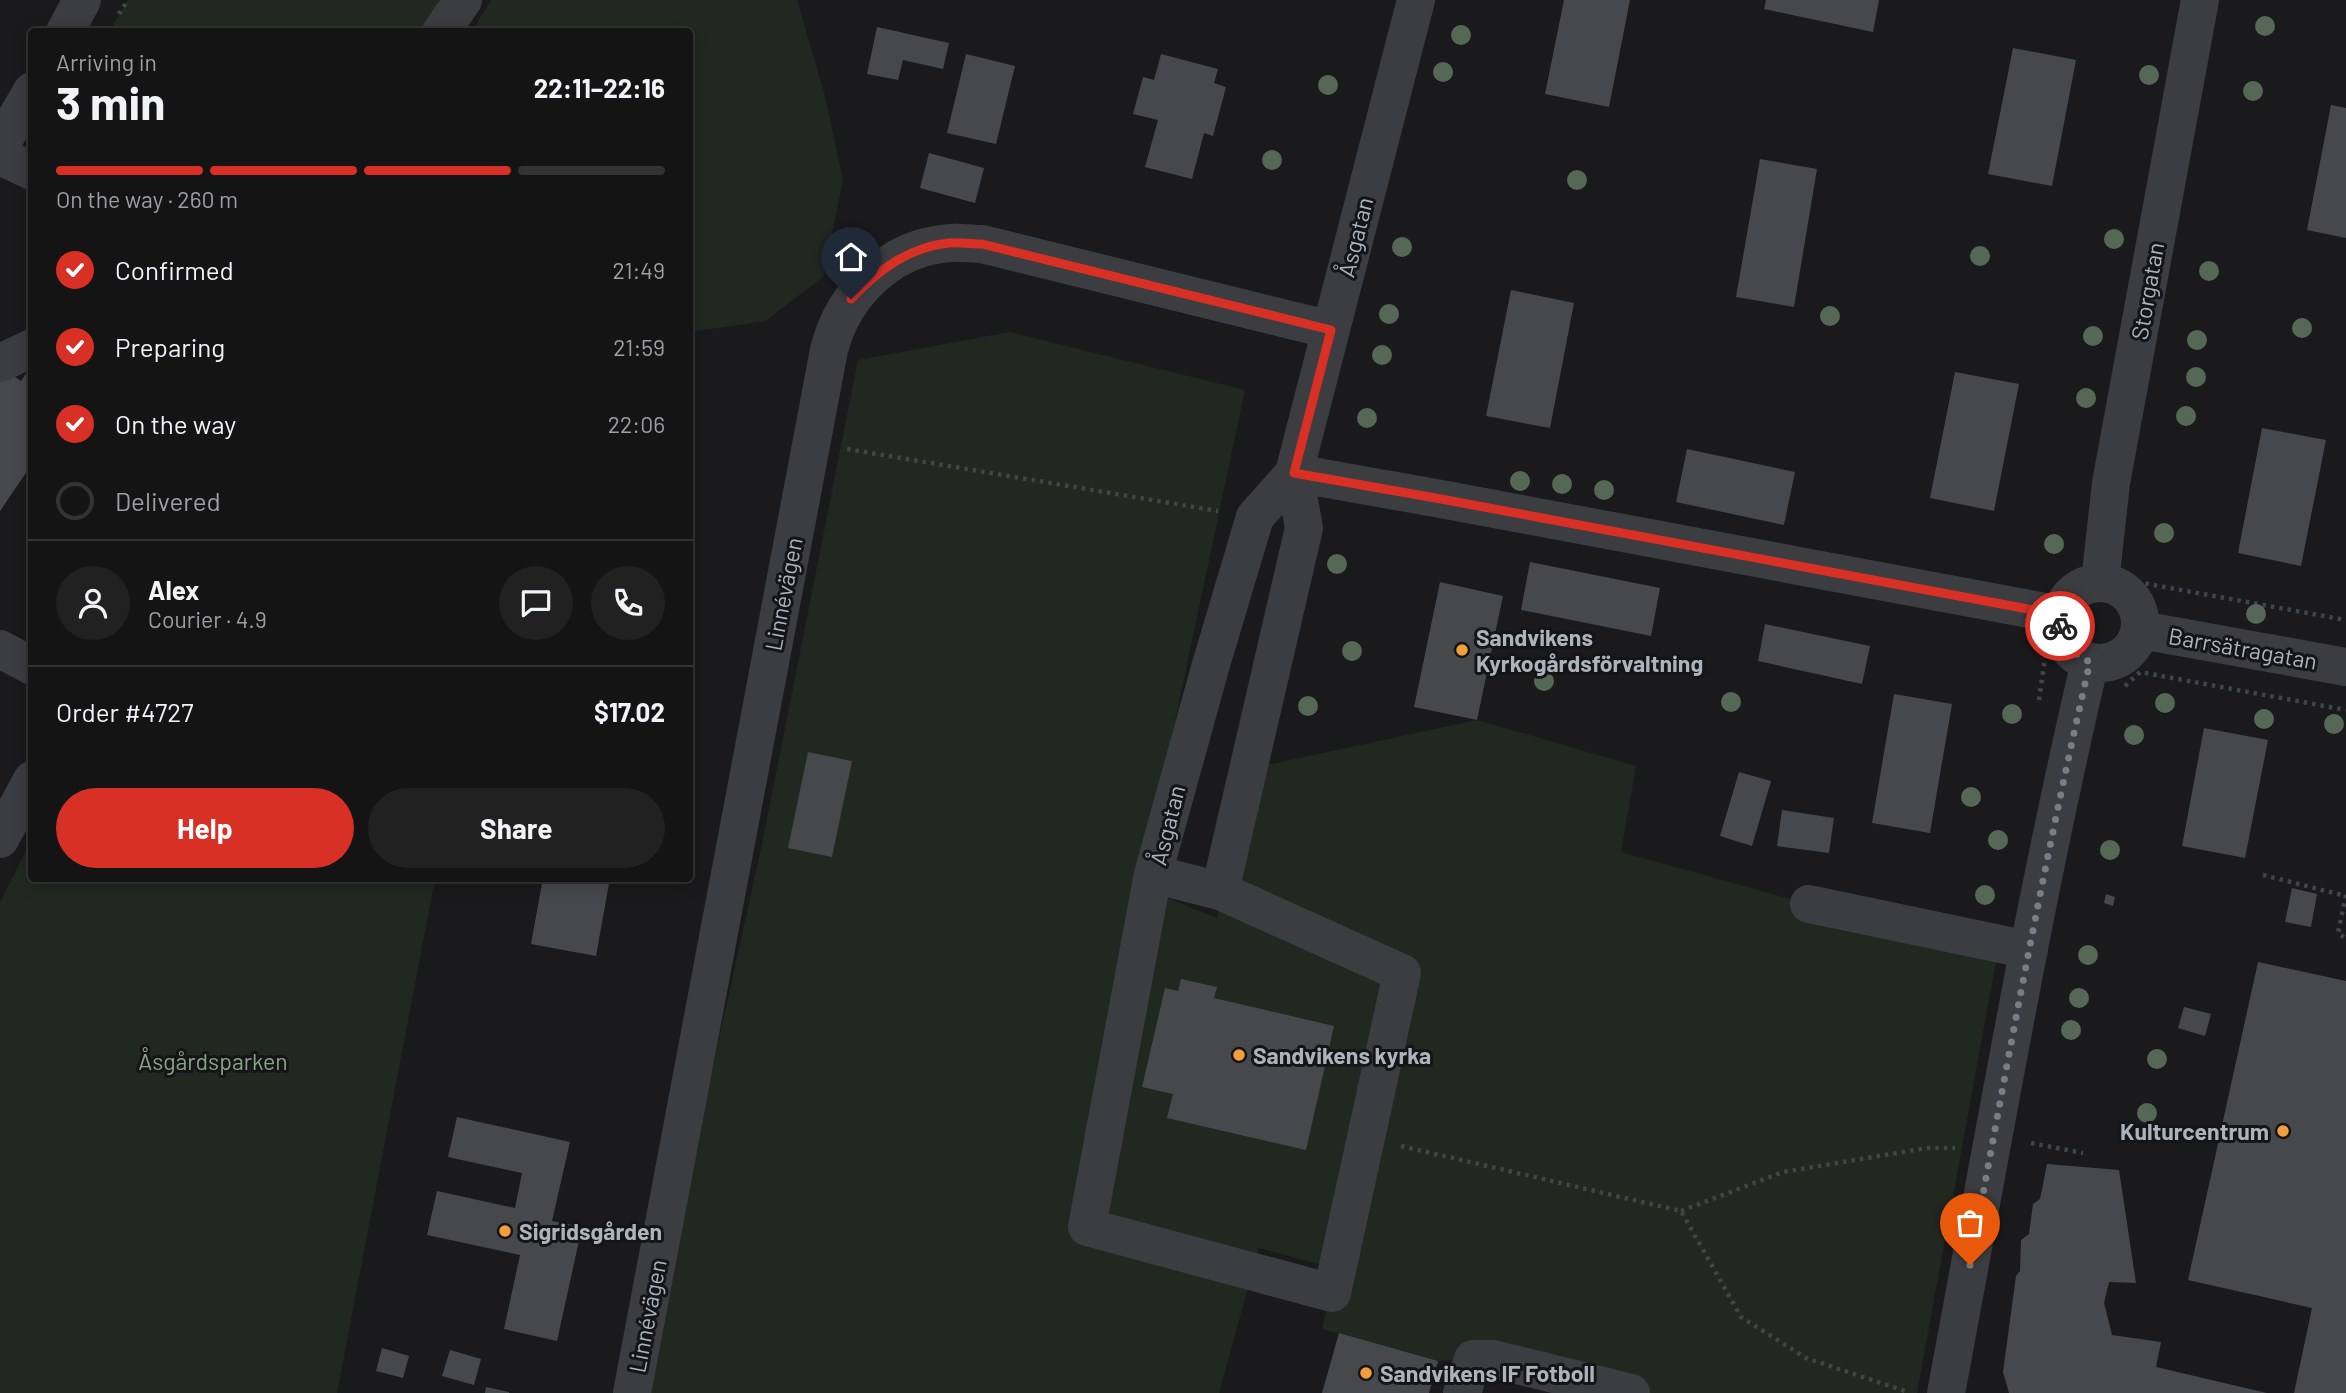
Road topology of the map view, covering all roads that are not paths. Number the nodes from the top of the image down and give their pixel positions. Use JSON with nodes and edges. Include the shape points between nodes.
{"nodes":[{"id":1,"x":82,"y":0,"type":"edge"},
{"id":2,"x":463,"y":0,"type":"edge"},
{"id":3,"x":1416,"y":0,"type":"edge"},
{"id":4,"x":2200,"y":0,"type":"edge"},
{"id":5,"x":67,"y":28,"type":"edge"},
{"id":6,"x":444,"y":28,"type":"edge"},
{"id":7,"x":28,"y":98,"type":"edge"},
{"id":8,"x":0,"y":146,"type":"edge"},
{"id":9,"x":0,"y":156,"type":"edge"},
{"id":10,"x":28,"y":169,"type":"edge"},
{"id":11,"x":1331,"y":330,"type":"junction"},
{"id":12,"x":28,"y":350,"type":"edge"},
{"id":13,"x":0,"y":363,"type":"edge"},
{"id":14,"x":1294,"y":473,"type":"junction"},
{"id":15,"x":2100,"y":579,"type":"junction"},
{"id":16,"x":2060,"y":615,"type":"junction"},
{"id":17,"x":2140,"y":630,"type":"junction"},
{"id":18,"x":0,"y":649,"type":"edge"},
{"id":19,"x":2090,"y":662,"type":"junction"},
{"id":20,"x":28,"y":664,"type":"edge"},
{"id":21,"x":2346,"y":667,"type":"edge"},
{"id":22,"x":1210,"y":668,"type":"junction"},
{"id":23,"x":1269,"y":682,"type":"junction"},
{"id":24,"x":28,"y":787,"type":"edge"},
{"id":25,"x":0,"y":839,"type":"edge"},
{"id":26,"x":1153,"y":874,"type":"junction"},
{"id":27,"x":1220,"y":891,"type":"junction"},
{"id":28,"x":1810,"y":904,"type":"dead end"},
{"id":29,"x":2029,"y":950,"type":"junction"},
{"id":30,"x":1463,"y":1387,"type":"edge"},
{"id":31,"x":632,"y":1393,"type":"edge"},
{"id":32,"x":1631,"y":1393,"type":"edge"},
{"id":33,"x":1946,"y":1393,"type":"edge"}],
"edges":[{"from":1,"to":5,"type":"street"},
{"from":2,"to":6,"type":"street"},
{"from":3,"to":11,"type":"street","name":"Åsgatan"},
{"from":4,"to":15,"type":"street","name":"Storgatan","via":[[2111,483]]},
{"from":7,"to":8,"type":"street"},
{"from":9,"to":10,"type":"street"},
{"from":11,"to":14,"type":"street","name":"Åsgatan"},
{"from":11,"to":31,"type":"street","name":"Linnévägen","via":[[982,244],[950,243],[917,251],[892,262],[851,299],[835,327]]},
{"from":12,"to":13,"type":"street"},
{"from":14,"to":16,"type":"street"},
{"from":14,"to":22,"type":"street","name":"Åsgatan","via":[[1255,517]]},
{"from":14,"to":23,"type":"street","name":"Åsgatan","via":[[1304,528]]},
{"from":15,"to":16,"type":"street","via":[[2070,595]]},
{"from":15,"to":17,"type":"street","via":[[2132,596],[2141,618]]},
{"from":16,"to":19,"type":"street","via":[[2063,639],[2070,650]]},
{"from":17,"to":19,"type":"street","via":[[2128,653],[2104,663]]},
{"from":17,"to":21,"type":"street","name":"Barrsätragatan"},
{"from":18,"to":20,"type":"street"},
{"from":19,"to":29,"type":"street"},
{"from":22,"to":23,"type":"street"},
{"from":22,"to":26,"type":"street","name":"Åsgatan"},
{"from":23,"to":27,"type":"street","name":"Åsgatan"},
{"from":24,"to":25,"type":"street"},
{"from":26,"to":27,"type":"street","name":"Åsgatan"},
{"from":26,"to":27,"type":"street","via":[[1087,1227],[1332,1293],[1402,973]]},
{"from":28,"to":29,"type":"street"},
{"from":29,"to":33,"type":"street"},
{"from":30,"to":32,"type":"street","via":[[1473,1359],[1493,1359]]}]}
